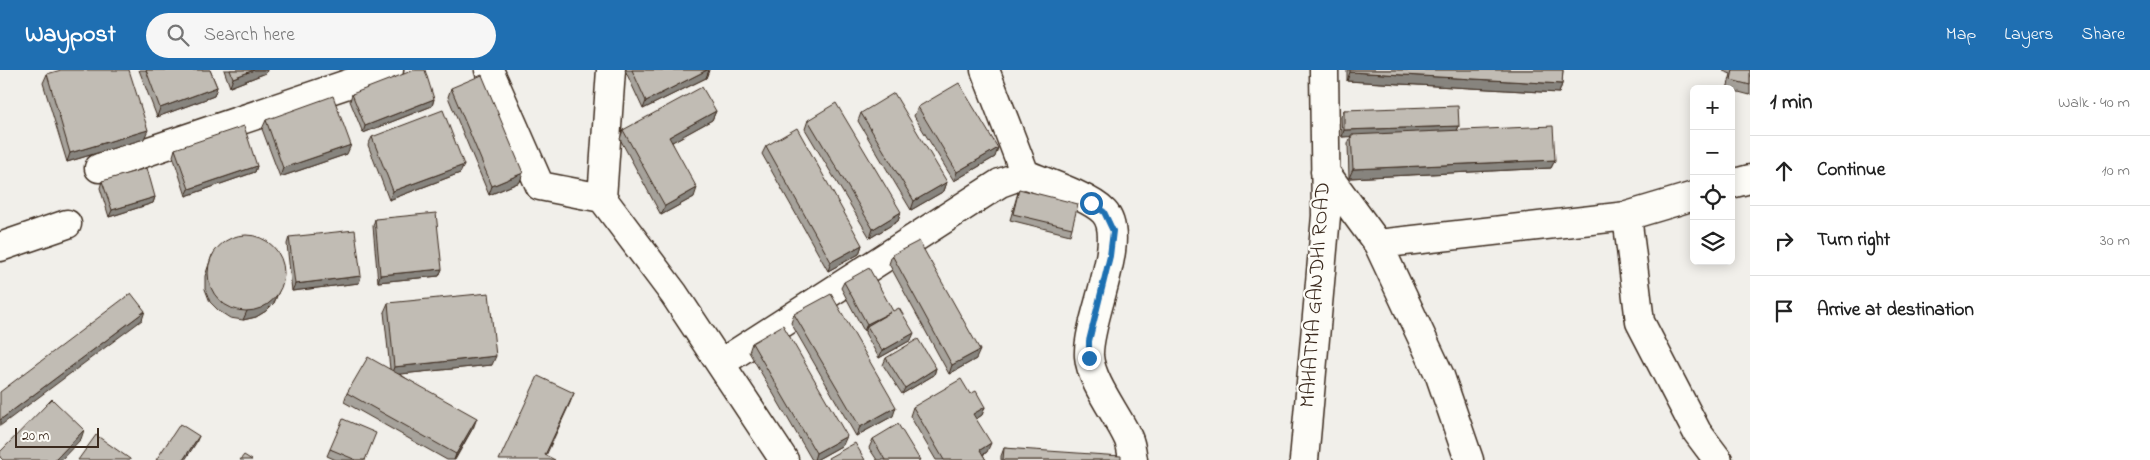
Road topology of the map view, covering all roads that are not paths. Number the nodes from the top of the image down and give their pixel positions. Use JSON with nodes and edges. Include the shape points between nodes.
{"nodes":[{"id":1,"x":389,"y":70,"type":"edge"},
{"id":2,"x":489,"y":70,"type":"edge"},
{"id":3,"x":611,"y":70,"type":"edge"},
{"id":4,"x":986,"y":70,"type":"edge"},
{"id":5,"x":1324,"y":70,"type":"edge"},
{"id":6,"x":99,"y":168,"type":"dead end"},
{"id":7,"x":1325,"y":172,"type":"junction"},
{"id":8,"x":1026,"y":174,"type":"junction"},
{"id":9,"x":1750,"y":178,"type":"edge"},
{"id":10,"x":1735,"y":183,"type":"edge"},
{"id":11,"x":1690,"y":197,"type":"edge"},
{"id":12,"x":602,"y":198,"type":"junction"},
{"id":13,"x":1627,"y":216,"type":"junction"},
{"id":14,"x":67,"y":224,"type":"dead end"},
{"id":15,"x":1378,"y":244,"type":"junction"},
{"id":16,"x":0,"y":247,"type":"edge"},
{"id":17,"x":720,"y":363,"type":"junction"},
{"id":18,"x":784,"y":460,"type":"edge"},
{"id":19,"x":1133,"y":460,"type":"edge"},
{"id":20,"x":1304,"y":460,"type":"edge"},
{"id":21,"x":1469,"y":460,"type":"edge"},
{"id":22,"x":1718,"y":460,"type":"edge"}],
"edges":[{"from":1,"to":6,"type":"street"},
{"from":2,"to":12,"type":"street","via":[[540,186]]},
{"from":3,"to":12,"type":"street"},
{"from":4,"to":8,"type":"street"},
{"from":5,"to":7,"type":"street","name":"MAHATMA GANDHI ROAD"},
{"from":7,"to":15,"type":"street"},
{"from":7,"to":20,"type":"street","name":"MAHATMA GANDHI ROAD","via":[[1326,216]]},
{"from":8,"to":17,"type":"street","via":[[1000,182]]},
{"from":8,"to":19,"type":"street","via":[[1091,203],[1104,212],[1113,231],[1089,341],[1089,358],[1093,372],[1129,440]]},
{"from":9,"to":10,"type":"street"},
{"from":11,"to":13,"type":"street"},
{"from":12,"to":17,"type":"street","via":[[674,294]]},
{"from":13,"to":15,"type":"street"},
{"from":13,"to":22,"type":"street","via":[[1640,322],[1698,432]]},
{"from":14,"to":16,"type":"street"},
{"from":15,"to":21,"type":"street","via":[[1440,376]]},
{"from":17,"to":18,"type":"street"}]}
